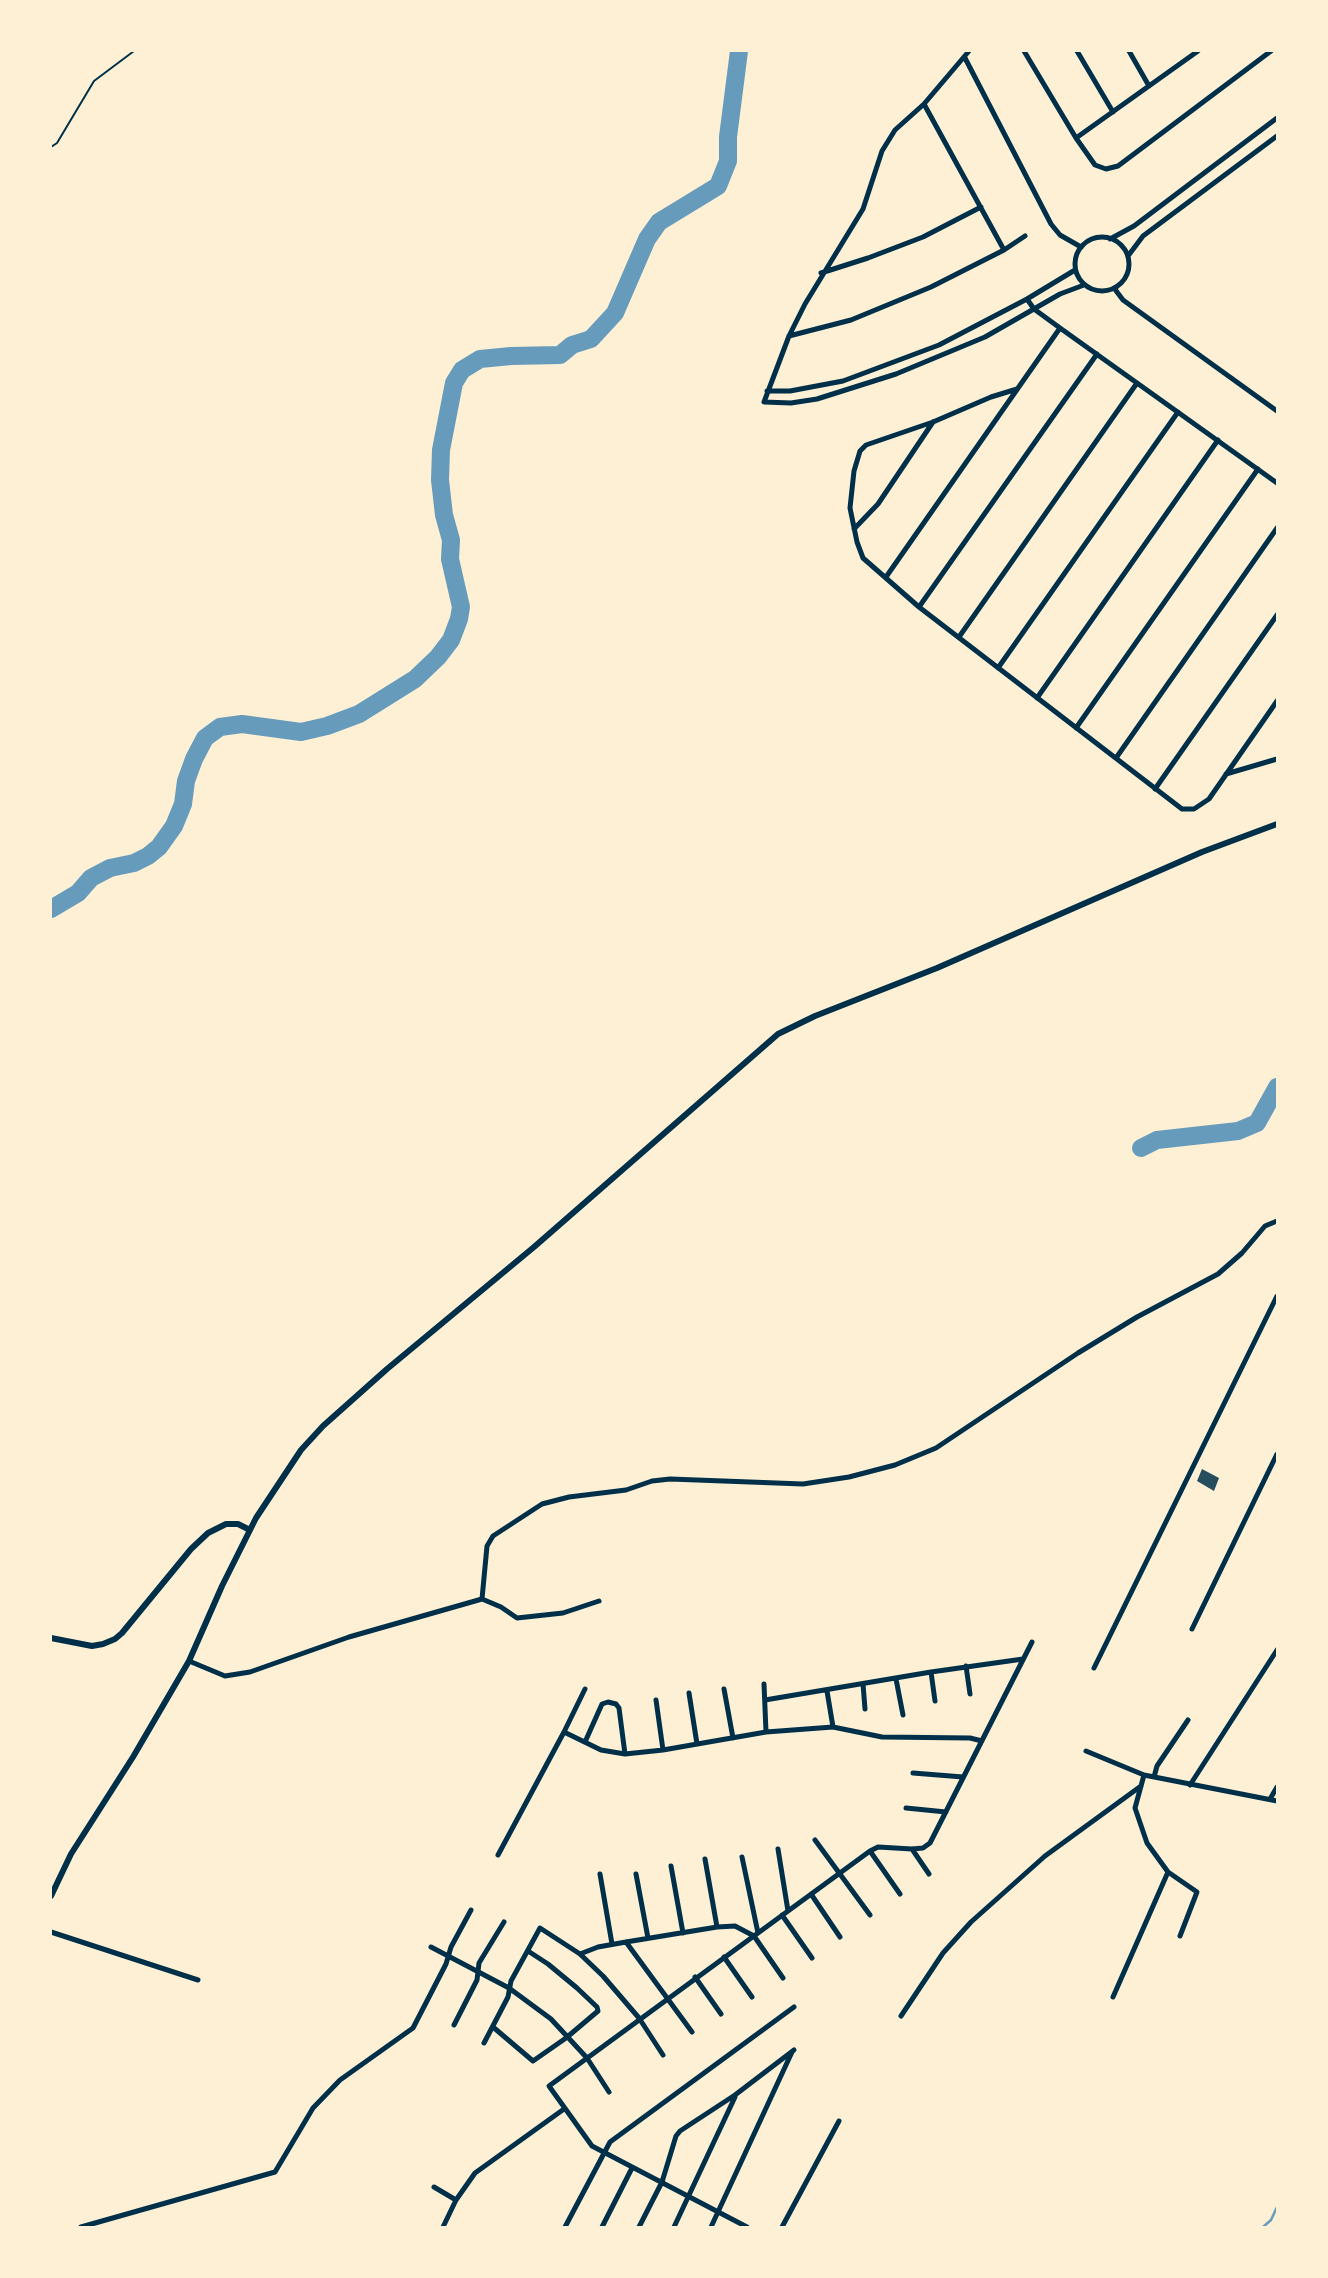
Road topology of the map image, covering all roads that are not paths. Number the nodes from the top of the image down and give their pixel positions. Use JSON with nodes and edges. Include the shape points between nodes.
{"nodes":[{"id":1,"x":970,"y":51,"type":"edge"},
{"id":2,"x":1024,"y":51,"type":"edge"},
{"id":3,"x":1077,"y":51,"type":"edge"},
{"id":4,"x":1129,"y":51,"type":"edge"},
{"id":5,"x":1182,"y":51,"type":"edge"},
{"id":6,"x":1198,"y":51,"type":"edge"},
{"id":7,"x":1271,"y":51,"type":"edge"},
{"id":8,"x":965,"y":58,"type":"junction"},
{"id":9,"x":1186,"y":59,"type":"junction"},
{"id":10,"x":1149,"y":86,"type":"junction"},
{"id":11,"x":924,"y":104,"type":"junction"},
{"id":12,"x":1113,"y":112,"type":"junction"},
{"id":13,"x":1277,"y":118,"type":"edge"},
{"id":14,"x":1277,"y":136,"type":"edge"},
{"id":15,"x":1076,"y":138,"type":"junction"},
{"id":16,"x":981,"y":207,"type":"junction"},
{"id":17,"x":1025,"y":236,"type":"dead end"},
{"id":18,"x":1110,"y":239,"type":"junction"},
{"id":19,"x":1081,"y":247,"type":"junction"},
{"id":20,"x":1004,"y":250,"type":"junction"},
{"id":21,"x":1128,"y":256,"type":"junction"},
{"id":22,"x":1075,"y":270,"type":"junction"},
{"id":23,"x":821,"y":273,"type":"junction"},
{"id":24,"x":1084,"y":285,"type":"junction"},
{"id":25,"x":1114,"y":288,"type":"junction"},
{"id":26,"x":1027,"y":299,"type":"junction"},
{"id":27,"x":1034,"y":309,"type":"junction"},
{"id":28,"x":1060,"y":327,"type":"junction"},
{"id":29,"x":789,"y":336,"type":"junction"},
{"id":30,"x":1097,"y":354,"type":"junction"},
{"id":31,"x":1137,"y":383,"type":"junction"},
{"id":32,"x":1017,"y":389,"type":"junction"},
{"id":33,"x":767,"y":391,"type":"junction"},
{"id":34,"x":1277,"y":411,"type":"edge"},
{"id":35,"x":1178,"y":412,"type":"junction"},
{"id":36,"x":933,"y":422,"type":"junction"},
{"id":37,"x":1218,"y":440,"type":"junction"},
{"id":38,"x":1258,"y":469,"type":"junction"},
{"id":39,"x":1277,"y":483,"type":"edge"},
{"id":40,"x":1277,"y":528,"type":"edge"},
{"id":41,"x":854,"y":529,"type":"junction"},
{"id":42,"x":886,"y":578,"type":"junction"},
{"id":43,"x":919,"y":607,"type":"junction"},
{"id":44,"x":1277,"y":615,"type":"edge"},
{"id":45,"x":958,"y":637,"type":"junction"},
{"id":46,"x":998,"y":668,"type":"junction"},
{"id":47,"x":1037,"y":698,"type":"junction"},
{"id":48,"x":1277,"y":701,"type":"edge"},
{"id":49,"x":1076,"y":728,"type":"junction"},
{"id":50,"x":1116,"y":758,"type":"junction"},
{"id":51,"x":1277,"y":759,"type":"edge"},
{"id":52,"x":1226,"y":774,"type":"junction"},
{"id":53,"x":1155,"y":789,"type":"junction"},
{"id":54,"x":1277,"y":824,"type":"edge"},
{"id":55,"x":1277,"y":1221,"type":"edge"},
{"id":56,"x":1277,"y":1296,"type":"edge"},
{"id":57,"x":1275,"y":1307,"type":"edge"},
{"id":58,"x":1277,"y":1454,"type":"edge"},
{"id":59,"x":250,"y":1530,"type":"junction"},
{"id":60,"x":482,"y":1598,"type":"junction"},
{"id":61,"x":599,"y":1601,"type":"dead end"},
{"id":62,"x":1192,"y":1629,"type":"dead end"},
{"id":63,"x":51,"y":1638,"type":"edge"},
{"id":64,"x":1032,"y":1642,"type":"dead end"},
{"id":65,"x":1277,"y":1650,"type":"edge"},
{"id":66,"x":1023,"y":1659,"type":"junction"},
{"id":67,"x":189,"y":1661,"type":"junction"},
{"id":68,"x":966,"y":1666,"type":"junction"},
{"id":69,"x":1094,"y":1668,"type":"dead end"},
{"id":70,"x":931,"y":1672,"type":"junction"},
{"id":71,"x":896,"y":1679,"type":"junction"},
{"id":72,"x":764,"y":1684,"type":"dead end"},
{"id":73,"x":863,"y":1684,"type":"junction"},
{"id":74,"x":584,"y":1689,"type":"dead end"},
{"id":75,"x":724,"y":1689,"type":"dead end"},
{"id":76,"x":827,"y":1691,"type":"junction"},
{"id":77,"x":689,"y":1693,"type":"dead end"},
{"id":78,"x":970,"y":1694,"type":"dead end"},
{"id":79,"x":656,"y":1700,"type":"dead end"},
{"id":80,"x":765,"y":1700,"type":"junction"},
{"id":81,"x":935,"y":1701,"type":"dead end"},
{"id":82,"x":865,"y":1709,"type":"dead end"},
{"id":83,"x":903,"y":1715,"type":"dead end"},
{"id":84,"x":1188,"y":1720,"type":"dead end"},
{"id":85,"x":833,"y":1727,"type":"junction"},
{"id":86,"x":564,"y":1732,"type":"junction"},
{"id":87,"x":766,"y":1732,"type":"junction"},
{"id":88,"x":733,"y":1738,"type":"junction"},
{"id":89,"x":982,"y":1741,"type":"junction"},
{"id":90,"x":585,"y":1742,"type":"junction"},
{"id":91,"x":697,"y":1744,"type":"junction"},
{"id":92,"x":663,"y":1750,"type":"junction"},
{"id":93,"x":1086,"y":1751,"type":"dead end"},
{"id":94,"x":625,"y":1754,"type":"junction"},
{"id":95,"x":913,"y":1773,"type":"dead end"},
{"id":96,"x":1144,"y":1775,"type":"junction"},
{"id":97,"x":963,"y":1777,"type":"junction"},
{"id":98,"x":1154,"y":1777,"type":"junction"},
{"id":99,"x":1190,"y":1785,"type":"junction"},
{"id":100,"x":1141,"y":1786,"type":"junction"},
{"id":101,"x":1277,"y":1787,"type":"edge"},
{"id":102,"x":1270,"y":1799,"type":"junction"},
{"id":103,"x":1277,"y":1801,"type":"edge"},
{"id":104,"x":906,"y":1808,"type":"dead end"},
{"id":105,"x":946,"y":1812,"type":"junction"},
{"id":106,"x":815,"y":1840,"type":"dead end"},
{"id":107,"x":778,"y":1849,"type":"dead end"},
{"id":108,"x":912,"y":1849,"type":"junction"},
{"id":109,"x":870,"y":1851,"type":"junction"},
{"id":110,"x":498,"y":1855,"type":"dead end"},
{"id":111,"x":741,"y":1857,"type":"dead end"},
{"id":112,"x":705,"y":1859,"type":"dead end"},
{"id":113,"x":671,"y":1866,"type":"dead end"},
{"id":114,"x":1168,"y":1872,"type":"junction"},
{"id":115,"x":840,"y":1873,"type":"junction"},
{"id":116,"x":600,"y":1874,"type":"dead end"},
{"id":117,"x":636,"y":1874,"type":"dead end"},
{"id":118,"x":929,"y":1874,"type":"dead end"},
{"id":119,"x":811,"y":1894,"type":"junction"},
{"id":120,"x":900,"y":1894,"type":"dead end"},
{"id":121,"x":51,"y":1896,"type":"edge"},
{"id":122,"x":471,"y":1910,"type":"dead end"},
{"id":123,"x":788,"y":1911,"type":"junction"},
{"id":124,"x":782,"y":1915,"type":"junction"},
{"id":125,"x":870,"y":1915,"type":"dead end"},
{"id":126,"x":504,"y":1922,"type":"dead end"},
{"id":127,"x":717,"y":1927,"type":"junction"},
{"id":128,"x":51,"y":1932,"type":"edge"},
{"id":129,"x":683,"y":1933,"type":"junction"},
{"id":130,"x":756,"y":1934,"type":"junction"},
{"id":131,"x":1180,"y":1936,"type":"dead end"},
{"id":132,"x":840,"y":1937,"type":"dead end"},
{"id":133,"x":648,"y":1938,"type":"junction"},
{"id":134,"x":626,"y":1941,"type":"junction"},
{"id":135,"x":612,"y":1944,"type":"junction"},
{"id":136,"x":431,"y":1947,"type":"dead end"},
{"id":137,"x":527,"y":1951,"type":"junction"},
{"id":138,"x":580,"y":1954,"type":"junction"},
{"id":139,"x":448,"y":1956,"type":"junction"},
{"id":140,"x":724,"y":1957,"type":"junction"},
{"id":141,"x":812,"y":1958,"type":"dead end"},
{"id":142,"x":478,"y":1972,"type":"junction"},
{"id":143,"x":695,"y":1978,"type":"junction"},
{"id":144,"x":783,"y":1978,"type":"dead end"},
{"id":145,"x":198,"y":1980,"type":"dead end"},
{"id":146,"x":509,"y":1989,"type":"junction"},
{"id":147,"x":752,"y":1997,"type":"dead end"},
{"id":148,"x":1113,"y":1997,"type":"dead end"},
{"id":149,"x":667,"y":1998,"type":"junction"},
{"id":150,"x":794,"y":2007,"type":"dead end"},
{"id":151,"x":721,"y":2014,"type":"dead end"},
{"id":152,"x":901,"y":2016,"type":"dead end"},
{"id":153,"x":639,"y":2018,"type":"junction"},
{"id":154,"x":454,"y":2025,"type":"dead end"},
{"id":155,"x":493,"y":2026,"type":"junction"},
{"id":156,"x":692,"y":2032,"type":"dead end"},
{"id":157,"x":566,"y":2038,"type":"junction"},
{"id":158,"x":484,"y":2043,"type":"dead end"},
{"id":159,"x":663,"y":2055,"type":"dead end"},
{"id":160,"x":587,"y":2058,"type":"junction"},
{"id":161,"x":609,"y":2092,"type":"dead end"},
{"id":162,"x":735,"y":2095,"type":"junction"},
{"id":163,"x":565,"y":2109,"type":"junction"},
{"id":164,"x":839,"y":2121,"type":"dead end"},
{"id":165,"x":603,"y":2152,"type":"junction"},
{"id":166,"x":632,"y":2168,"type":"junction"},
{"id":167,"x":662,"y":2182,"type":"junction"},
{"id":168,"x":434,"y":2187,"type":"dead end"},
{"id":169,"x":689,"y":2196,"type":"junction"},
{"id":170,"x":456,"y":2200,"type":"junction"},
{"id":171,"x":718,"y":2212,"type":"junction"},
{"id":172,"x":81,"y":2227,"type":"edge"},
{"id":173,"x":443,"y":2227,"type":"edge"},
{"id":174,"x":565,"y":2227,"type":"edge"},
{"id":175,"x":603,"y":2227,"type":"edge"},
{"id":176,"x":639,"y":2227,"type":"edge"},
{"id":177,"x":674,"y":2227,"type":"edge"},
{"id":178,"x":711,"y":2227,"type":"edge"},
{"id":179,"x":747,"y":2227,"type":"edge"},
{"id":180,"x":782,"y":2227,"type":"edge"}],
"edges":[{"from":1,"to":8,"type":"street"},
{"from":2,"to":15,"type":"street"},
{"from":3,"to":12,"type":"street"},
{"from":4,"to":10,"type":"street"},
{"from":5,"to":9,"type":"street"},
{"from":6,"to":9,"type":"street"},
{"from":7,"to":15,"type":"street","via":[[1118,166],[1106,169],[1095,165]]},
{"from":8,"to":11,"type":"street"},
{"from":8,"to":19,"type":"street","via":[[1051,224]]},
{"from":9,"to":10,"type":"street"},
{"from":10,"to":12,"type":"street"},
{"from":11,"to":16,"type":"street"},
{"from":11,"to":23,"type":"street","via":[[895,130],[881,151],[863,208]]},
{"from":12,"to":15,"type":"street"},
{"from":13,"to":18,"type":"street","via":[[1134,226]]},
{"from":14,"to":21,"type":"street","via":[[1143,236]]},
{"from":16,"to":20,"type":"street"},
{"from":16,"to":23,"type":"street","via":[[923,237]]},
{"from":17,"to":20,"type":"street"},
{"from":18,"to":19,"type":"street","via":[[1094,239]]},
{"from":18,"to":21,"type":"street"},
{"from":19,"to":22,"type":"street"},
{"from":20,"to":29,"type":"street","via":[[931,288]]},
{"from":21,"to":25,"type":"street","via":[[1128,273]]},
{"from":22,"to":24,"type":"street"},
{"from":22,"to":26,"type":"street"},
{"from":23,"to":29,"type":"street"},
{"from":24,"to":25,"type":"street","via":[[1100,291]]},
{"from":24,"to":27,"type":"street"},
{"from":25,"to":34,"type":"street","via":[[1123,300]]},
{"from":26,"to":27,"type":"street"},
{"from":26,"to":33,"type":"street","via":[[939,345],[843,380]]},
{"from":27,"to":28,"type":"street"},
{"from":27,"to":33,"type":"street","via":[[944,355],[848,390],[791,404],[764,402]]},
{"from":28,"to":30,"type":"street"},
{"from":28,"to":32,"type":"street"},
{"from":29,"to":33,"type":"street"},
{"from":30,"to":31,"type":"street"},
{"from":30,"to":43,"type":"street"},
{"from":31,"to":35,"type":"street"},
{"from":31,"to":45,"type":"street"},
{"from":32,"to":36,"type":"street"},
{"from":32,"to":42,"type":"street"},
{"from":35,"to":37,"type":"street"},
{"from":35,"to":46,"type":"street"},
{"from":36,"to":41,"type":"street","via":[[878,504]]},
{"from":36,"to":41,"type":"street","via":[[866,444],[860,451],[850,508]]},
{"from":37,"to":38,"type":"street"},
{"from":37,"to":47,"type":"street"},
{"from":38,"to":39,"type":"street"},
{"from":38,"to":49,"type":"street"},
{"from":40,"to":50,"type":"street"},
{"from":41,"to":42,"type":"street","via":[[863,558]]},
{"from":42,"to":43,"type":"street"},
{"from":43,"to":45,"type":"street"},
{"from":44,"to":53,"type":"street"},
{"from":45,"to":46,"type":"street"},
{"from":46,"to":47,"type":"street"},
{"from":47,"to":49,"type":"street"},
{"from":48,"to":52,"type":"street"},
{"from":49,"to":50,"type":"street"},
{"from":50,"to":53,"type":"street"},
{"from":51,"to":52,"type":"street"},
{"from":52,"to":53,"type":"street","via":[[1209,799],[1194,809],[1182,809]]},
{"from":54,"to":59,"type":"street","via":[[778,1034],[323,1426],[301,1450]]},
{"from":55,"to":60,"type":"street","via":[[1265,1226],[1218,1274],[1078,1353],[936,1448],[895,1465],[803,1484],[670,1479],[542,1504],[493,1536],[487,1546]]},
{"from":56,"to":57,"type":"street"},
{"from":57,"to":69,"type":"street"},
{"from":58,"to":62,"type":"street"},
{"from":59,"to":63,"type":"street","via":[[226,1524],[208,1533],[115,1639],[92,1646]]},
{"from":59,"to":67,"type":"street"},
{"from":60,"to":61,"type":"street","via":[[517,1618],[563,1614]]},
{"from":60,"to":67,"type":"street","via":[[250,1672],[225,1676]]},
{"from":64,"to":66,"type":"street"},
{"from":65,"to":99,"type":"street"},
{"from":66,"to":68,"type":"street"},
{"from":66,"to":89,"type":"street"},
{"from":67,"to":121,"type":"street","via":[[71,1854]]},
{"from":68,"to":70,"type":"street"},
{"from":68,"to":78,"type":"street"},
{"from":70,"to":71,"type":"street"},
{"from":70,"to":81,"type":"street"},
{"from":71,"to":73,"type":"street"},
{"from":71,"to":83,"type":"street"},
{"from":72,"to":80,"type":"street"},
{"from":73,"to":76,"type":"street"},
{"from":73,"to":82,"type":"street"},
{"from":74,"to":86,"type":"street"},
{"from":75,"to":88,"type":"street"},
{"from":76,"to":80,"type":"street"},
{"from":76,"to":85,"type":"street"},
{"from":77,"to":91,"type":"street"},
{"from":79,"to":92,"type":"street"},
{"from":80,"to":87,"type":"street"},
{"from":84,"to":98,"type":"street"},
{"from":85,"to":87,"type":"street"},
{"from":85,"to":89,"type":"street","via":[[881,1737]]},
{"from":86,"to":90,"type":"street"},
{"from":86,"to":110,"type":"street"},
{"from":87,"to":88,"type":"street"},
{"from":88,"to":91,"type":"street"},
{"from":89,"to":97,"type":"street"},
{"from":90,"to":94,"type":"street"},
{"from":90,"to":94,"type":"street","via":[[602,1704],[615,1704]]},
{"from":91,"to":92,"type":"street"},
{"from":92,"to":94,"type":"street"},
{"from":93,"to":96,"type":"street"},
{"from":95,"to":97,"type":"street"},
{"from":96,"to":98,"type":"street"},
{"from":96,"to":100,"type":"street"},
{"from":97,"to":105,"type":"street"},
{"from":98,"to":99,"type":"street"},
{"from":99,"to":102,"type":"street"},
{"from":100,"to":114,"type":"street","via":[[1135,1812],[1147,1843]]},
{"from":100,"to":152,"type":"street","via":[[1045,1856],[971,1922],[943,1953]]},
{"from":101,"to":102,"type":"street"},
{"from":102,"to":103,"type":"street"},
{"from":104,"to":105,"type":"street"},
{"from":105,"to":108,"type":"street","via":[[930,1843]]},
{"from":106,"to":115,"type":"street"},
{"from":107,"to":123,"type":"street"},
{"from":108,"to":109,"type":"street","via":[[878,1847]]},
{"from":108,"to":118,"type":"street"},
{"from":109,"to":115,"type":"street"},
{"from":109,"to":120,"type":"street"},
{"from":111,"to":130,"type":"street"},
{"from":112,"to":127,"type":"street"},
{"from":113,"to":129,"type":"street"},
{"from":114,"to":131,"type":"street","via":[[1197,1892]]},
{"from":114,"to":148,"type":"street"},
{"from":115,"to":119,"type":"street"},
{"from":115,"to":125,"type":"street"},
{"from":116,"to":135,"type":"street"},
{"from":117,"to":133,"type":"street"},
{"from":119,"to":123,"type":"street"},
{"from":119,"to":132,"type":"street"},
{"from":122,"to":139,"type":"street"},
{"from":123,"to":124,"type":"street"},
{"from":124,"to":130,"type":"street"},
{"from":124,"to":141,"type":"street"},
{"from":126,"to":142,"type":"street"},
{"from":127,"to":129,"type":"street"},
{"from":127,"to":130,"type":"street","via":[[735,1926]]},
{"from":128,"to":145,"type":"street"},
{"from":129,"to":133,"type":"street"},
{"from":130,"to":140,"type":"street"},
{"from":130,"to":144,"type":"street"},
{"from":133,"to":134,"type":"street"},
{"from":134,"to":135,"type":"street"},
{"from":134,"to":149,"type":"street"},
{"from":135,"to":138,"type":"street"},
{"from":136,"to":139,"type":"street"},
{"from":137,"to":138,"type":"street","via":[[540,1928]]},
{"from":137,"to":146,"type":"street"},
{"from":137,"to":157,"type":"street","via":[[597,2007],[596,2015]]},
{"from":138,"to":153,"type":"street"},
{"from":139,"to":142,"type":"street"},
{"from":139,"to":172,"type":"street","via":[[413,2028],[340,2080],[313,2108],[275,2172]]},
{"from":140,"to":143,"type":"street"},
{"from":140,"to":147,"type":"street"},
{"from":142,"to":146,"type":"street"},
{"from":142,"to":154,"type":"street"},
{"from":143,"to":149,"type":"street"},
{"from":143,"to":151,"type":"street"},
{"from":146,"to":155,"type":"street"},
{"from":146,"to":157,"type":"street","via":[[551,2019]]},
{"from":149,"to":153,"type":"street"},
{"from":149,"to":156,"type":"street"},
{"from":150,"to":165,"type":"street","via":[[620,2134]]},
{"from":153,"to":159,"type":"street"},
{"from":153,"to":160,"type":"street"},
{"from":155,"to":157,"type":"street","via":[[533,2061]]},
{"from":155,"to":158,"type":"street"},
{"from":157,"to":160,"type":"street"},
{"from":160,"to":161,"type":"street"},
{"from":160,"to":163,"type":"street","via":[[549,2086]]},
{"from":162,"to":167,"type":"street","via":[[680,2131]]},
{"from":162,"to":169,"type":"street"},
{"from":162,"to":171,"type":"street","via":[[793,2050]]},
{"from":163,"to":165,"type":"street","via":[[592,2146]]},
{"from":163,"to":170,"type":"street","via":[[475,2173]]},
{"from":164,"to":180,"type":"street"},
{"from":165,"to":166,"type":"street"},
{"from":165,"to":174,"type":"street"},
{"from":166,"to":167,"type":"street"},
{"from":166,"to":175,"type":"street"},
{"from":167,"to":169,"type":"street"},
{"from":167,"to":176,"type":"street"},
{"from":168,"to":170,"type":"street"},
{"from":169,"to":171,"type":"street"},
{"from":169,"to":177,"type":"street"},
{"from":170,"to":173,"type":"street"},
{"from":171,"to":178,"type":"street"},
{"from":171,"to":179,"type":"street"}]}
